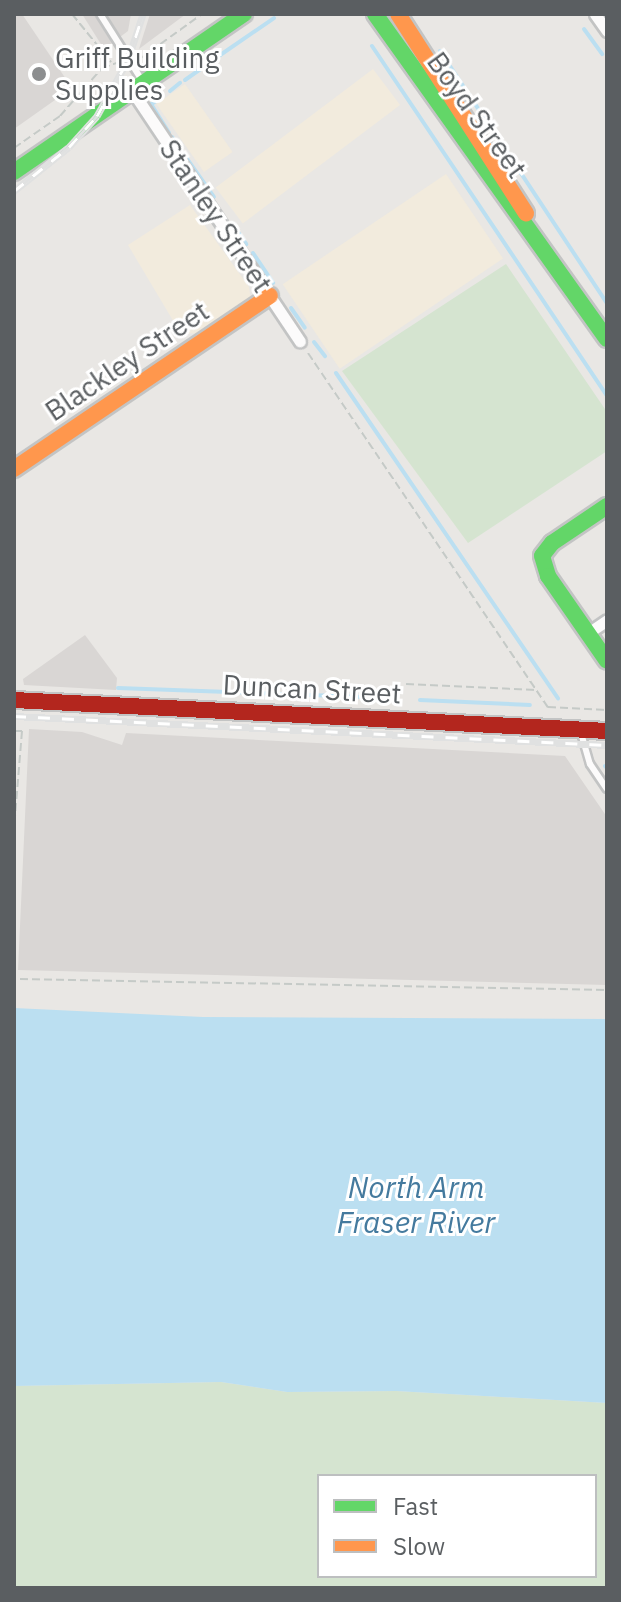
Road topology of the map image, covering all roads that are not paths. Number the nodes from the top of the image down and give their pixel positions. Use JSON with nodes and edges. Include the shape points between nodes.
{"nodes":[{"id":1,"x":100,"y":14,"type":"edge"},
{"id":2,"x":244,"y":14,"type":"edge"},
{"id":3,"x":375,"y":14,"type":"edge"},
{"id":4,"x":398,"y":14,"type":"edge"},
{"id":5,"x":595,"y":14,"type":"edge"},
{"id":6,"x":607,"y":31,"type":"edge"},
{"id":7,"x":139,"y":88,"type":"junction"},
{"id":8,"x":14,"y":172,"type":"edge"},
{"id":9,"x":541,"y":243,"type":"junction"},
{"id":10,"x":270,"y":296,"type":"junction"},
{"id":11,"x":607,"y":339,"type":"edge"},
{"id":12,"x":300,"y":341,"type":"road end"},
{"id":13,"x":14,"y":469,"type":"edge"},
{"id":14,"x":607,"y":506,"type":"edge"},
{"id":15,"x":607,"y":620,"type":"edge"},
{"id":16,"x":588,"y":633,"type":"junction"},
{"id":17,"x":607,"y":661,"type":"edge"},
{"id":18,"x":14,"y":700,"type":"edge"},
{"id":19,"x":580,"y":730,"type":"junction"},
{"id":20,"x":607,"y":731,"type":"edge"},
{"id":21,"x":607,"y":789,"type":"edge"}],
"edges":[{"from":1,"to":7,"type":"lane"},
{"from":2,"to":7,"type":"street"},
{"from":3,"to":9,"type":"street","name":"Boyd Street"},
{"from":4,"to":9,"type":"street","name":"Boyd Street","via":[[515,191]]},
{"from":5,"to":6,"type":"street"},
{"from":7,"to":8,"type":"street"},
{"from":7,"to":10,"type":"street","name":"Stanley Street"},
{"from":9,"to":11,"type":"street","name":"Boyd Street"},
{"from":10,"to":12,"type":"street","name":"Stanley Street"},
{"from":10,"to":13,"type":"street","name":"Blackley Street"},
{"from":14,"to":16,"type":"street","via":[[552,543],[542,556],[548,576]]},
{"from":15,"to":16,"type":"street"},
{"from":16,"to":17,"type":"street"},
{"from":18,"to":19,"type":"street","name":"Duncan Street"},
{"from":19,"to":20,"type":"street","name":"Duncan Street"},
{"from":19,"to":21,"type":"lane","via":[[590,764]]}]}
